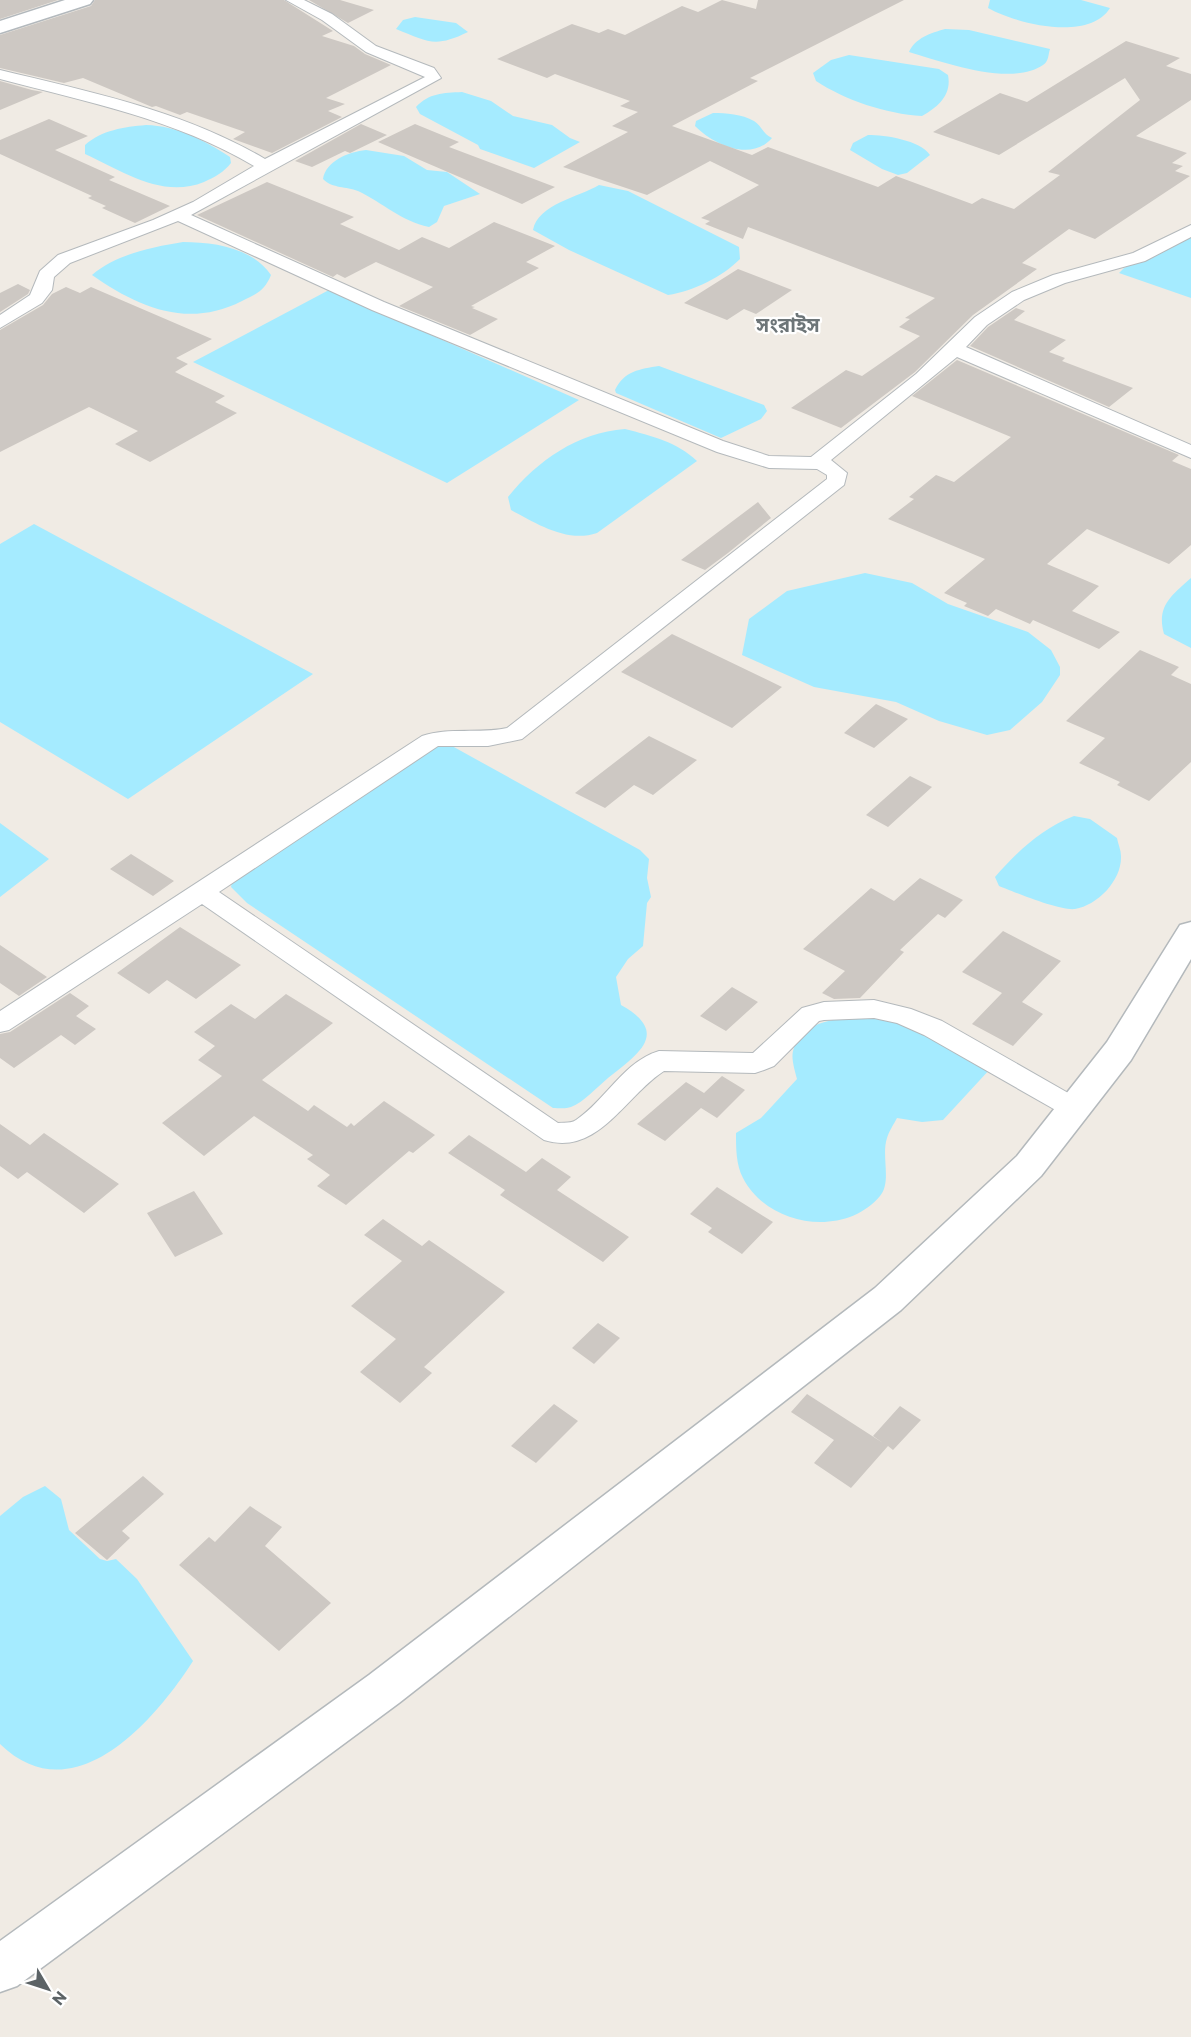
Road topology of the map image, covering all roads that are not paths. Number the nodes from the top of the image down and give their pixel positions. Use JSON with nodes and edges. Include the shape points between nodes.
{"nodes":[{"id":1,"x":84,"y":0,"type":"edge"},
{"id":2,"x":293,"y":0,"type":"edge"},
{"id":3,"x":0,"y":27,"type":"edge"},
{"id":4,"x":0,"y":74,"type":"edge"},
{"id":5,"x":265,"y":166,"type":"junction"},
{"id":6,"x":178,"y":215,"type":"junction"},
{"id":7,"x":1191,"y":230,"type":"edge"},
{"id":8,"x":0,"y":323,"type":"edge"},
{"id":9,"x":955,"y":349,"type":"junction"},
{"id":10,"x":1191,"y":452,"type":"edge"},
{"id":11,"x":818,"y":461,"type":"junction"},
{"id":12,"x":202,"y":891,"type":"junction"},
{"id":13,"x":1191,"y":933,"type":"edge"},
{"id":14,"x":0,"y":1023,"type":"edge"},
{"id":15,"x":1075,"y":1109,"type":"junction"},
{"id":16,"x":0,"y":1969,"type":"edge"}],
"edges":[{"from":1,"to":3,"type":"street"},
{"from":2,"to":5,"type":"street","via":[[327,17],[371,49],[429,72],[434,78]]},
{"from":4,"to":5,"type":"street","via":[[158,115],[214,137]]},
{"from":5,"to":6,"type":"street"},
{"from":6,"to":8,"type":"street","via":[[64,259],[46,275],[36,299]]},
{"from":6,"to":11,"type":"street","via":[[290,270],[418,325],[727,449],[785,464]]},
{"from":7,"to":9,"type":"street","via":[[1139,257],[1059,279],[1018,296],[981,321]]},
{"from":9,"to":10,"type":"street"},
{"from":9,"to":11,"type":"street"},
{"from":11,"to":12,"type":"street","via":[[837,473],[837,481],[514,734],[430,741]]},
{"from":12,"to":14,"type":"street"},
{"from":12,"to":15,"type":"street","via":[[553,1133],[562,1135],[585,1128],[659,1061],[755,1063],[765,1059],[812,1014],[839,1010],[874,1009],[912,1020]]},
{"from":13,"to":15,"type":"street","via":[[1119,1051]]},
{"from":15,"to":16,"type":"street","via":[[1029,1166],[888,1299],[384,1689]]}]}
